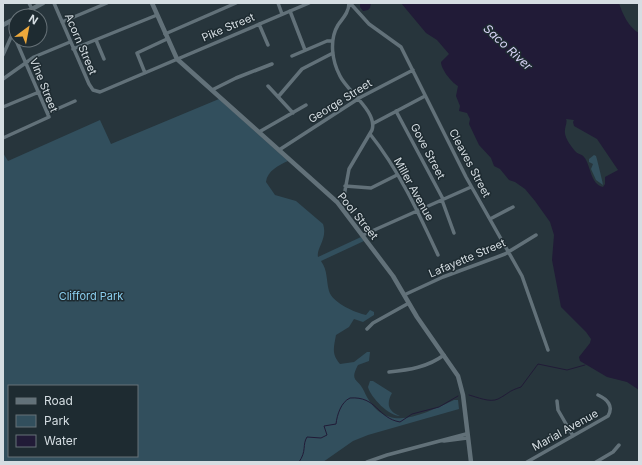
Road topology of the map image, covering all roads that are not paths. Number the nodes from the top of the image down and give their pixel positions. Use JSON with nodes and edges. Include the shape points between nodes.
{"nodes":[{"id":1,"x":43,"y":3,"type":"edge"},
{"id":2,"x":54,"y":3,"type":"edge"},
{"id":3,"x":107,"y":3,"type":"edge"},
{"id":4,"x":152,"y":3,"type":"edge"},
{"id":5,"x":234,"y":3,"type":"edge"},
{"id":6,"x":278,"y":3,"type":"edge"},
{"id":7,"x":309,"y":3,"type":"edge"},
{"id":8,"x":350,"y":3,"type":"edge"},
{"id":9,"x":34,"y":8,"type":"edge"},
{"id":10,"x":290,"y":11,"type":"junction"},
{"id":11,"x":157,"y":14,"type":"junction"},
{"id":12,"x":282,"y":14,"type":"junction"},
{"id":13,"x":62,"y":22,"type":"junction"},
{"id":14,"x":259,"y":24,"type":"junction"},
{"id":15,"x":165,"y":34,"type":"junction"},
{"id":16,"x":167,"y":39,"type":"junction"},
{"id":17,"x":96,"y":40,"type":"junction"},
{"id":18,"x":332,"y":41,"type":"junction"},
{"id":19,"x":70,"y":42,"type":"junction"},
{"id":20,"x":8,"y":44,"type":"edge"},
{"id":21,"x":268,"y":45,"type":"dead end"},
{"id":22,"x":19,"y":48,"type":"edge"},
{"id":23,"x":73,"y":49,"type":"junction"},
{"id":24,"x":305,"y":50,"type":"junction"},
{"id":25,"x":333,"y":54,"type":"junction"},
{"id":26,"x":3,"y":55,"type":"edge"},
{"id":27,"x":292,"y":56,"type":"dead end"},
{"id":28,"x":104,"y":59,"type":"dead end"},
{"id":29,"x":177,"y":59,"type":"junction"},
{"id":30,"x":25,"y":63,"type":"junction"},
{"id":31,"x":272,"y":64,"type":"dead end"},
{"id":32,"x":413,"y":70,"type":"junction"},
{"id":33,"x":145,"y":73,"type":"junction"},
{"id":34,"x":3,"y":79,"type":"edge"},
{"id":35,"x":268,"y":86,"type":"dead end"},
{"id":36,"x":212,"y":90,"type":"junction"},
{"id":37,"x":95,"y":91,"type":"joint"},
{"id":38,"x":39,"y":92,"type":"junction"},
{"id":39,"x":425,"y":96,"type":"junction"},
{"id":40,"x":278,"y":97,"type":"junction"},
{"id":41,"x":358,"y":99,"type":"junction"},
{"id":42,"x":75,"y":101,"type":"dead end"},
{"id":43,"x":306,"y":104,"type":"dead end"},
{"id":44,"x":3,"y":107,"type":"edge"},
{"id":45,"x":396,"y":111,"type":"junction"},
{"id":46,"x":48,"y":113,"type":"junction"},
{"id":47,"x":293,"y":113,"type":"junction"},
{"id":48,"x":374,"y":123,"type":"junction"},
{"id":49,"x":259,"y":132,"type":"junction"},
{"id":50,"x":370,"y":134,"type":"junction"},
{"id":51,"x":3,"y":138,"type":"edge"},
{"id":52,"x":279,"y":150,"type":"junction"},
{"id":53,"x":396,"y":175,"type":"junction"},
{"id":54,"x":345,"y":186,"type":"junction"},
{"id":55,"x":471,"y":187,"type":"junction"},
{"id":56,"x":442,"y":200,"type":"junction"},
{"id":57,"x":342,"y":206,"type":"junction"},
{"id":58,"x":513,"y":207,"type":"dead end"},
{"id":59,"x":417,"y":210,"type":"junction"},
{"id":60,"x":490,"y":219,"type":"junction"},
{"id":61,"x":454,"y":233,"type":"dead end"},
{"id":62,"x":363,"y":235,"type":"junction"},
{"id":63,"x":536,"y":235,"type":"dead end"},
{"id":64,"x":508,"y":251,"type":"junction"},
{"id":65,"x":438,"y":255,"type":"dead end"},
{"id":66,"x":404,"y":295,"type":"junction"},
{"id":67,"x":409,"y":303,"type":"junction"},
{"id":68,"x":367,"y":330,"type":"dead end"},
{"id":69,"x":548,"y":350,"type":"dead end"},
{"id":70,"x":444,"y":355,"type":"junction"},
{"id":71,"x":389,"y":372,"type":"dead end"},
{"id":72,"x":598,"y":395,"type":"dead end"},
{"id":73,"x":557,"y":401,"type":"dead end"},
{"id":74,"x":467,"y":436,"type":"junction"},
{"id":75,"x":573,"y":436,"type":"junction"},
{"id":76,"x":619,"y":445,"type":"dead end"},
{"id":77,"x":367,"y":462,"type":"edge"},
{"id":78,"x":471,"y":462,"type":"edge"},
{"id":79,"x":527,"y":462,"type":"edge"},
{"id":80,"x":596,"y":462,"type":"edge"}],
"edges":[{"from":1,"to":9,"type":"main road"},
{"from":2,"to":13,"type":"street","name":"Acorn Street"},
{"from":3,"to":13,"type":"street"},
{"from":4,"to":11,"type":"main road","name":"Pool Street"},
{"from":5,"to":15,"type":"street"},
{"from":6,"to":12,"type":"street"},
{"from":7,"to":10,"type":"street","name":"Pike Street"},
{"from":8,"to":18,"type":"street"},
{"from":8,"to":32,"type":"street","name":"Cleaves Street","via":[[369,24],[400,45]]},
{"from":10,"to":12,"type":"street","name":"Pike Street"},
{"from":10,"to":24,"type":"street"},
{"from":11,"to":15,"type":"main road","name":"Pool Street"},
{"from":11,"to":17,"type":"street"},
{"from":12,"to":14,"type":"street","name":"Pike Street"},
{"from":13,"to":19,"type":"street","name":"Acorn Street"},
{"from":14,"to":21,"type":"street"},
{"from":14,"to":29,"type":"street","name":"Pike Street"},
{"from":15,"to":16,"type":"main road","name":"Pool Street"},
{"from":16,"to":29,"type":"main road","name":"Pool Street"},
{"from":16,"to":33,"type":"street","via":[[138,52]]},
{"from":17,"to":23,"type":"street"},
{"from":17,"to":28,"type":"street"},
{"from":18,"to":24,"type":"street"},
{"from":18,"to":25,"type":"street"},
{"from":19,"to":23,"type":"street","name":"Acorn Street"},
{"from":19,"to":30,"type":"street"},
{"from":20,"to":26,"type":"street"},
{"from":22,"to":30,"type":"street","name":"Vine Street"},
{"from":23,"to":37,"type":"street","name":"Acorn Street","via":[[89,84]]},
{"from":24,"to":27,"type":"street"},
{"from":25,"to":40,"type":"street","via":[[302,69]]},
{"from":25,"to":41,"type":"street","via":[[341,78]]},
{"from":29,"to":33,"type":"street","name":"Pike Street"},
{"from":29,"to":36,"type":"main road","name":"Pool Street"},
{"from":30,"to":34,"type":"street"},
{"from":30,"to":38,"type":"street","name":"Vine Street"},
{"from":31,"to":36,"type":"street"},
{"from":32,"to":39,"type":"street","name":"Cleaves Street"},
{"from":32,"to":41,"type":"street","name":"George Street"},
{"from":33,"to":37,"type":"street","name":"Pike Street","via":[[102,91]]},
{"from":35,"to":40,"type":"street"},
{"from":36,"to":49,"type":"main road","name":"Pool Street"},
{"from":38,"to":44,"type":"street"},
{"from":38,"to":46,"type":"street","name":"Vine Street"},
{"from":39,"to":45,"type":"street"},
{"from":39,"to":55,"type":"street","name":"Cleaves Street"},
{"from":40,"to":47,"type":"street"},
{"from":41,"to":48,"type":"street"},
{"from":41,"to":52,"type":"street","name":"George Street"},
{"from":42,"to":46,"type":"street"},
{"from":43,"to":47,"type":"street"},
{"from":45,"to":48,"type":"street"},
{"from":45,"to":56,"type":"street","name":"Gove Street"},
{"from":46,"to":51,"type":"street","name":"Vine Street","via":[[48,119]]},
{"from":47,"to":49,"type":"street"},
{"from":48,"to":50,"type":"street"},
{"from":49,"to":52,"type":"main road","name":"Pool Street"},
{"from":50,"to":53,"type":"street","name":"Miller Avenue","via":[[382,149]]},
{"from":50,"to":54,"type":"street","via":[[351,165]]},
{"from":52,"to":57,"type":"main road","name":"Pool Street"},
{"from":53,"to":54,"type":"street","via":[[371,188]]},
{"from":53,"to":59,"type":"street","name":"Miller Avenue"},
{"from":54,"to":57,"type":"street"},
{"from":55,"to":56,"type":"street"},
{"from":55,"to":60,"type":"street","name":"Cleaves Street"},
{"from":56,"to":59,"type":"street"},
{"from":56,"to":61,"type":"street","name":"Gove Street"},
{"from":57,"to":62,"type":"main road","name":"Pool Street"},
{"from":58,"to":60,"type":"street"},
{"from":59,"to":62,"type":"street"},
{"from":59,"to":65,"type":"street","name":"Miller Avenue"},
{"from":60,"to":64,"type":"street","name":"Cleaves Street"},
{"from":62,"to":66,"type":"main road","name":"Pool Street"},
{"from":63,"to":64,"type":"street","name":"Lafayette Street"},
{"from":64,"to":66,"type":"street","name":"Lafayette Street"},
{"from":64,"to":69,"type":"street","name":"Cleaves Street","via":[[525,282]]},
{"from":66,"to":67,"type":"main road","name":"Pool Street"},
{"from":67,"to":68,"type":"street","via":[[375,322]]},
{"from":67,"to":70,"type":"main road","name":"Pool Street"},
{"from":70,"to":71,"type":"street","via":[[433,362],[409,370]]},
{"from":70,"to":74,"type":"main road","name":"Pool Street","via":[[460,383]]},
{"from":72,"to":75,"type":"street","name":"Marial Avenue","via":[[609,403],[609,415]]},
{"from":73,"to":75,"type":"street","via":[[558,410]]},
{"from":74,"to":77,"type":"street"},
{"from":74,"to":78,"type":"main road","name":"Pool Street"},
{"from":75,"to":79,"type":"street","name":"Marial Avenue"},
{"from":76,"to":80,"type":"street","via":[[613,452]]}]}
